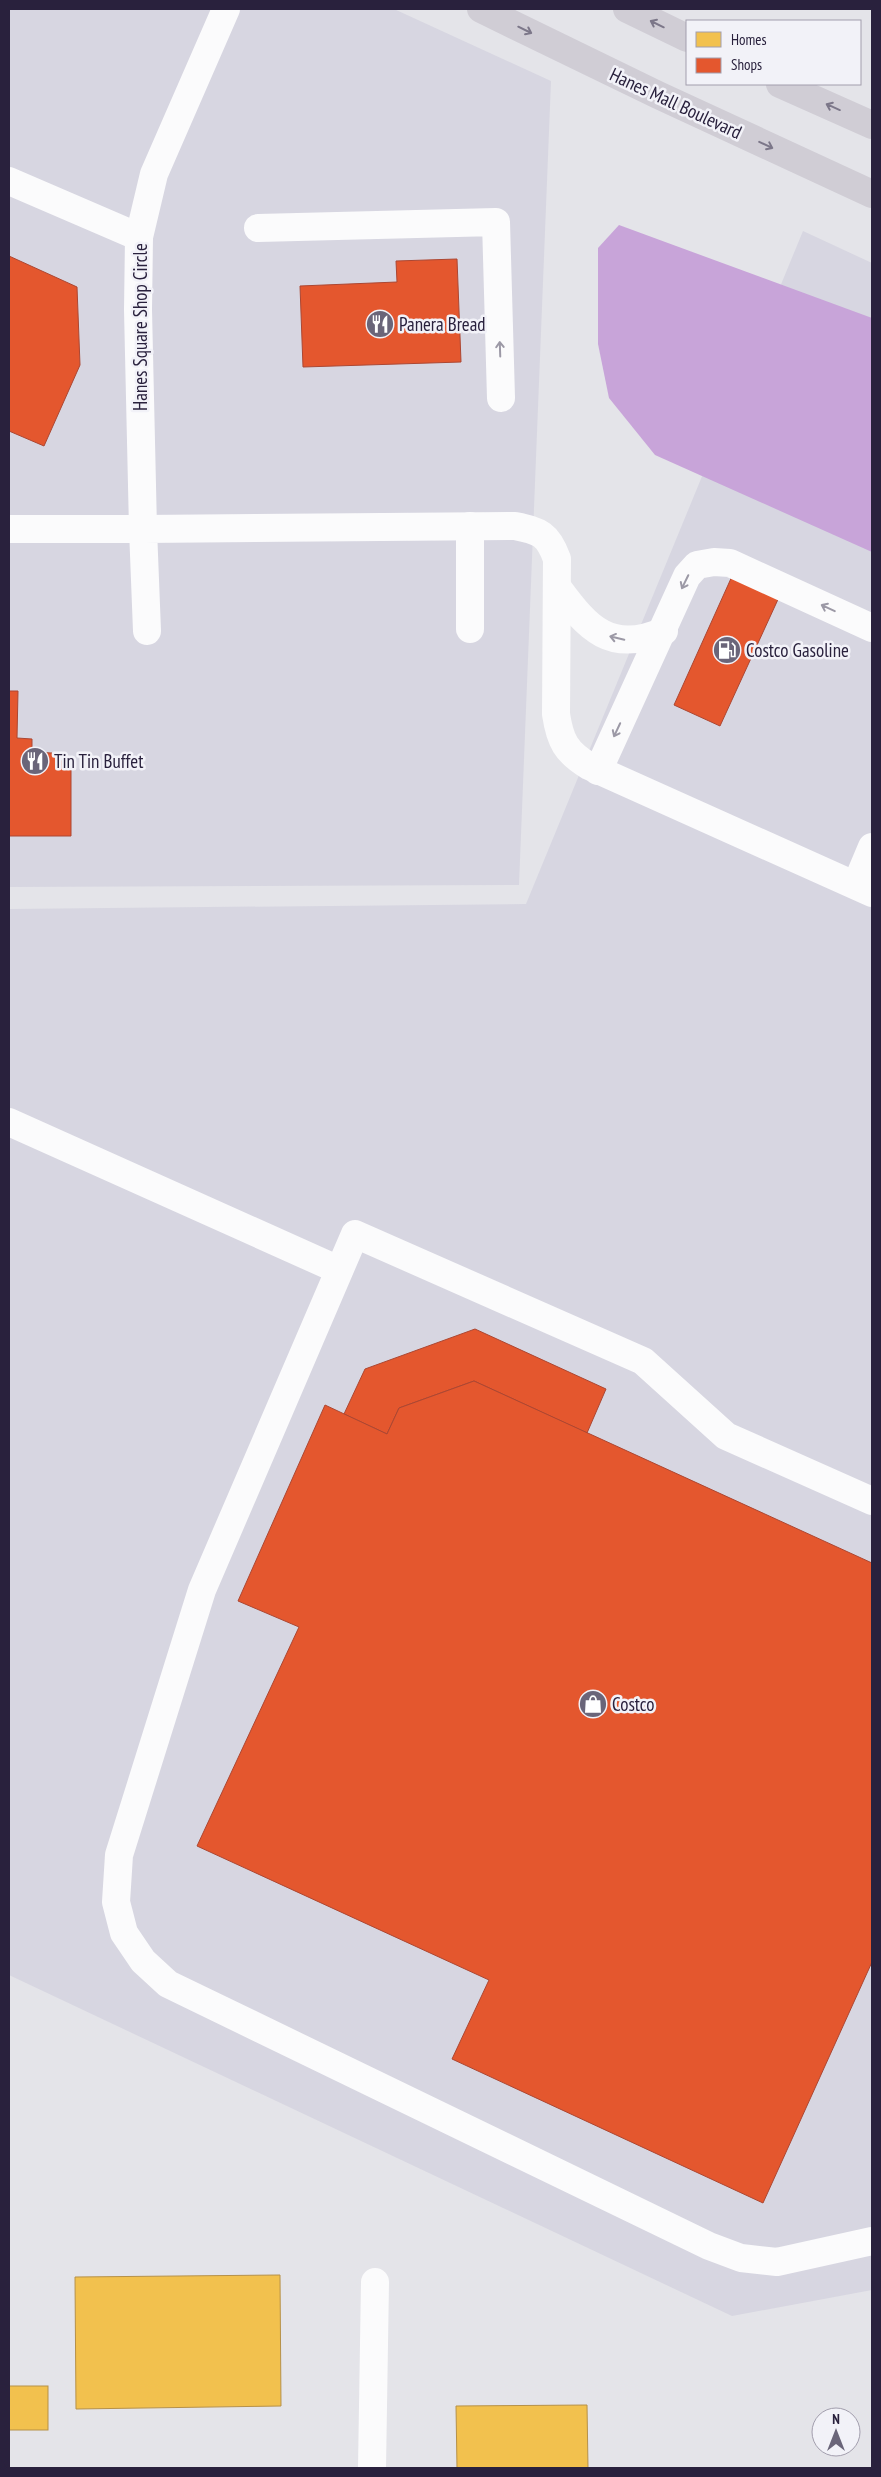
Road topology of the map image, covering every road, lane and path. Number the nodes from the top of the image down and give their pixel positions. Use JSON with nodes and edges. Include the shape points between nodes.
{"nodes":[{"id":1,"x":226,"y":9,"type":"edge"},
{"id":2,"x":482,"y":9,"type":"edge"},
{"id":3,"x":627,"y":9,"type":"edge"},
{"id":4,"x":686,"y":38,"type":"edge"},
{"id":5,"x":782,"y":85,"type":"edge"},
{"id":6,"x":872,"y":125,"type":"edge"},
{"id":7,"x":9,"y":181,"type":"edge"},
{"id":8,"x":872,"y":194,"type":"edge"},
{"id":9,"x":258,"y":228,"type":"dead end"},
{"id":10,"x":139,"y":237,"type":"junction"},
{"id":11,"x":501,"y":398,"type":"dead end"},
{"id":12,"x":470,"y":526,"type":"junction"},
{"id":13,"x":9,"y":529,"type":"edge"},
{"id":14,"x":143,"y":529,"type":"junction"},
{"id":15,"x":558,"y":588,"type":"junction"},
{"id":16,"x":872,"y":628,"type":"edge"},
{"id":17,"x":470,"y":629,"type":"dead end"},
{"id":18,"x":146,"y":631,"type":"dead end"},
{"id":19,"x":664,"y":631,"type":"junction"},
{"id":20,"x":598,"y":770,"type":"junction"},
{"id":21,"x":872,"y":847,"type":"edge"},
{"id":22,"x":864,"y":889,"type":"edge"},
{"id":23,"x":9,"y":1122,"type":"edge"},
{"id":24,"x":339,"y":1270,"type":"junction"},
{"id":25,"x":872,"y":1502,"type":"edge"},
{"id":26,"x":872,"y":2242,"type":"edge"},
{"id":27,"x":375,"y":2282,"type":"dead end"},
{"id":28,"x":372,"y":2468,"type":"edge"}],
"edges":[{"from":1,"to":10,"type":"lane","name":"Hanes Square Shop Circle","via":[[154,174]]},
{"from":2,"to":8,"type":"main road","name":"Hanes Mall Boulevard","one_way":true},
{"from":4,"to":3,"type":"main road","one_way":true},
{"from":6,"to":5,"type":"main road","one_way":true},
{"from":7,"to":10,"type":"lane"},
{"from":11,"to":9,"type":"lane","one_way":true,"via":[[496,222]]},
{"from":10,"to":14,"type":"lane","name":"Hanes Square Shop Circle"},
{"from":12,"to":14,"type":"lane"},
{"from":12,"to":15,"type":"lane","via":[[515,526],[536,531],[552,543],[557,559]]},
{"from":12,"to":17,"type":"lane"},
{"from":13,"to":14,"type":"lane"},
{"from":14,"to":18,"type":"lane","name":"Hanes Square Shop Circle"},
{"from":19,"to":15,"type":"lane","one_way":true,"via":[[643,640],[623,640],[606,635],[588,625]]},
{"from":15,"to":20,"type":"lane","via":[[558,730],[564,746],[575,757]]},
{"from":16,"to":19,"type":"lane","one_way":true,"via":[[730,563],[714,562],[697,564],[687,576]]},
{"from":19,"to":20,"type":"lane","one_way":true},
{"from":20,"to":22,"type":"lane"},
{"from":21,"to":22,"type":"lane"},
{"from":23,"to":24,"type":"lane"},
{"from":24,"to":25,"type":"lane","via":[[355,1234],[643,1361],[726,1436]]},
{"from":24,"to":26,"type":"lane","via":[[202,1590],[119,1855],[116,1902],[124,1933],[143,1961],[168,1984],[709,2246],[741,2258],[777,2262]]},
{"from":27,"to":28,"type":"lane"}]}
